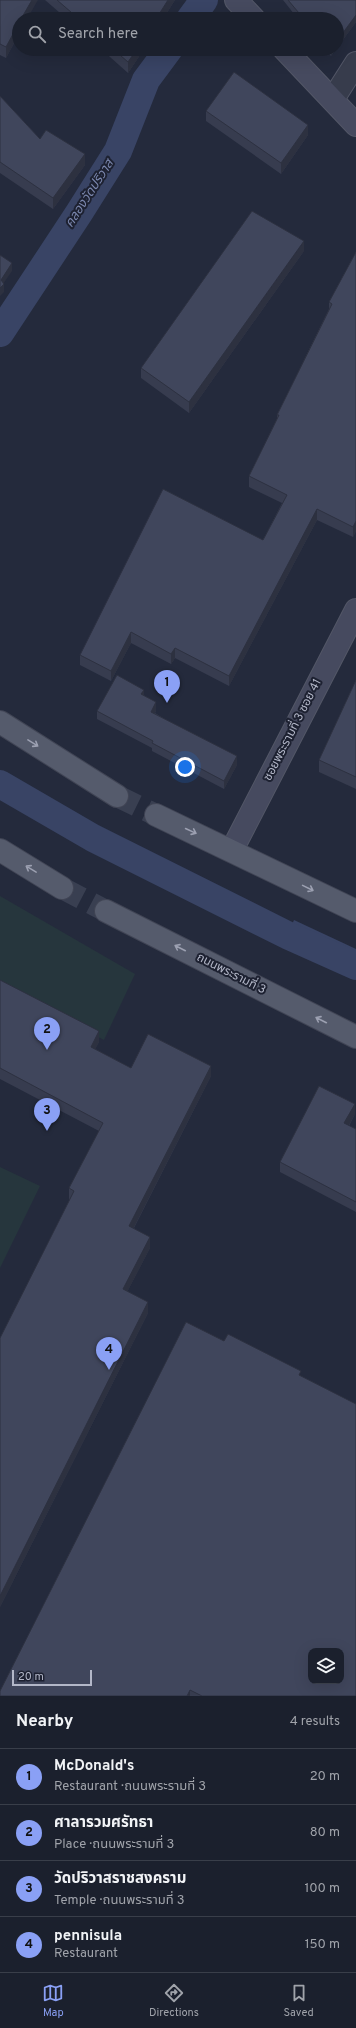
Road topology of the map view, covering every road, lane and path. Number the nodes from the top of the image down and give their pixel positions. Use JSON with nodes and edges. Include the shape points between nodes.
{"nodes":[{"id":1,"x":236,"y":0,"type":"edge"},
{"id":2,"x":247,"y":12,"type":"edge"},
{"id":3,"x":291,"y":56,"type":"edge"},
{"id":4,"x":356,"y":63,"type":"edge"},
{"id":5,"x":333,"y":99,"type":"junction"},
{"id":6,"x":356,"y":125,"type":"edge"},
{"id":7,"x":356,"y":610,"type":"edge"},
{"id":8,"x":0,"y":722,"type":"edge"},
{"id":9,"x":117,"y":796,"type":"tunnel mouth"},
{"id":10,"x":156,"y":814,"type":"tunnel mouth"},
{"id":11,"x":0,"y":850,"type":"edge"},
{"id":12,"x":232,"y":850,"type":"junction"},
{"id":13,"x":62,"y":888,"type":"tunnel mouth"},
{"id":14,"x":106,"y":910,"type":"tunnel mouth"},
{"id":15,"x":356,"y":911,"type":"edge"},
{"id":16,"x":356,"y":1037,"type":"edge"}],
"edges":[{"from":1,"to":2,"type":"street"},
{"from":3,"to":5,"type":"street"},
{"from":4,"to":5,"type":"street"},
{"from":5,"to":6,"type":"street"},
{"from":7,"to":12,"type":"street","name":"ซอยพระรามที่ 3 ซอย 41"},
{"from":8,"to":9,"type":"main road","one_way":true},
{"from":10,"to":12,"type":"main road","one_way":true},
{"from":13,"to":11,"type":"main road","one_way":true},
{"from":12,"to":15,"type":"main road","one_way":true},
{"from":16,"to":14,"type":"main road","name":"ถนนพระรามที่ 3","one_way":true}]}
